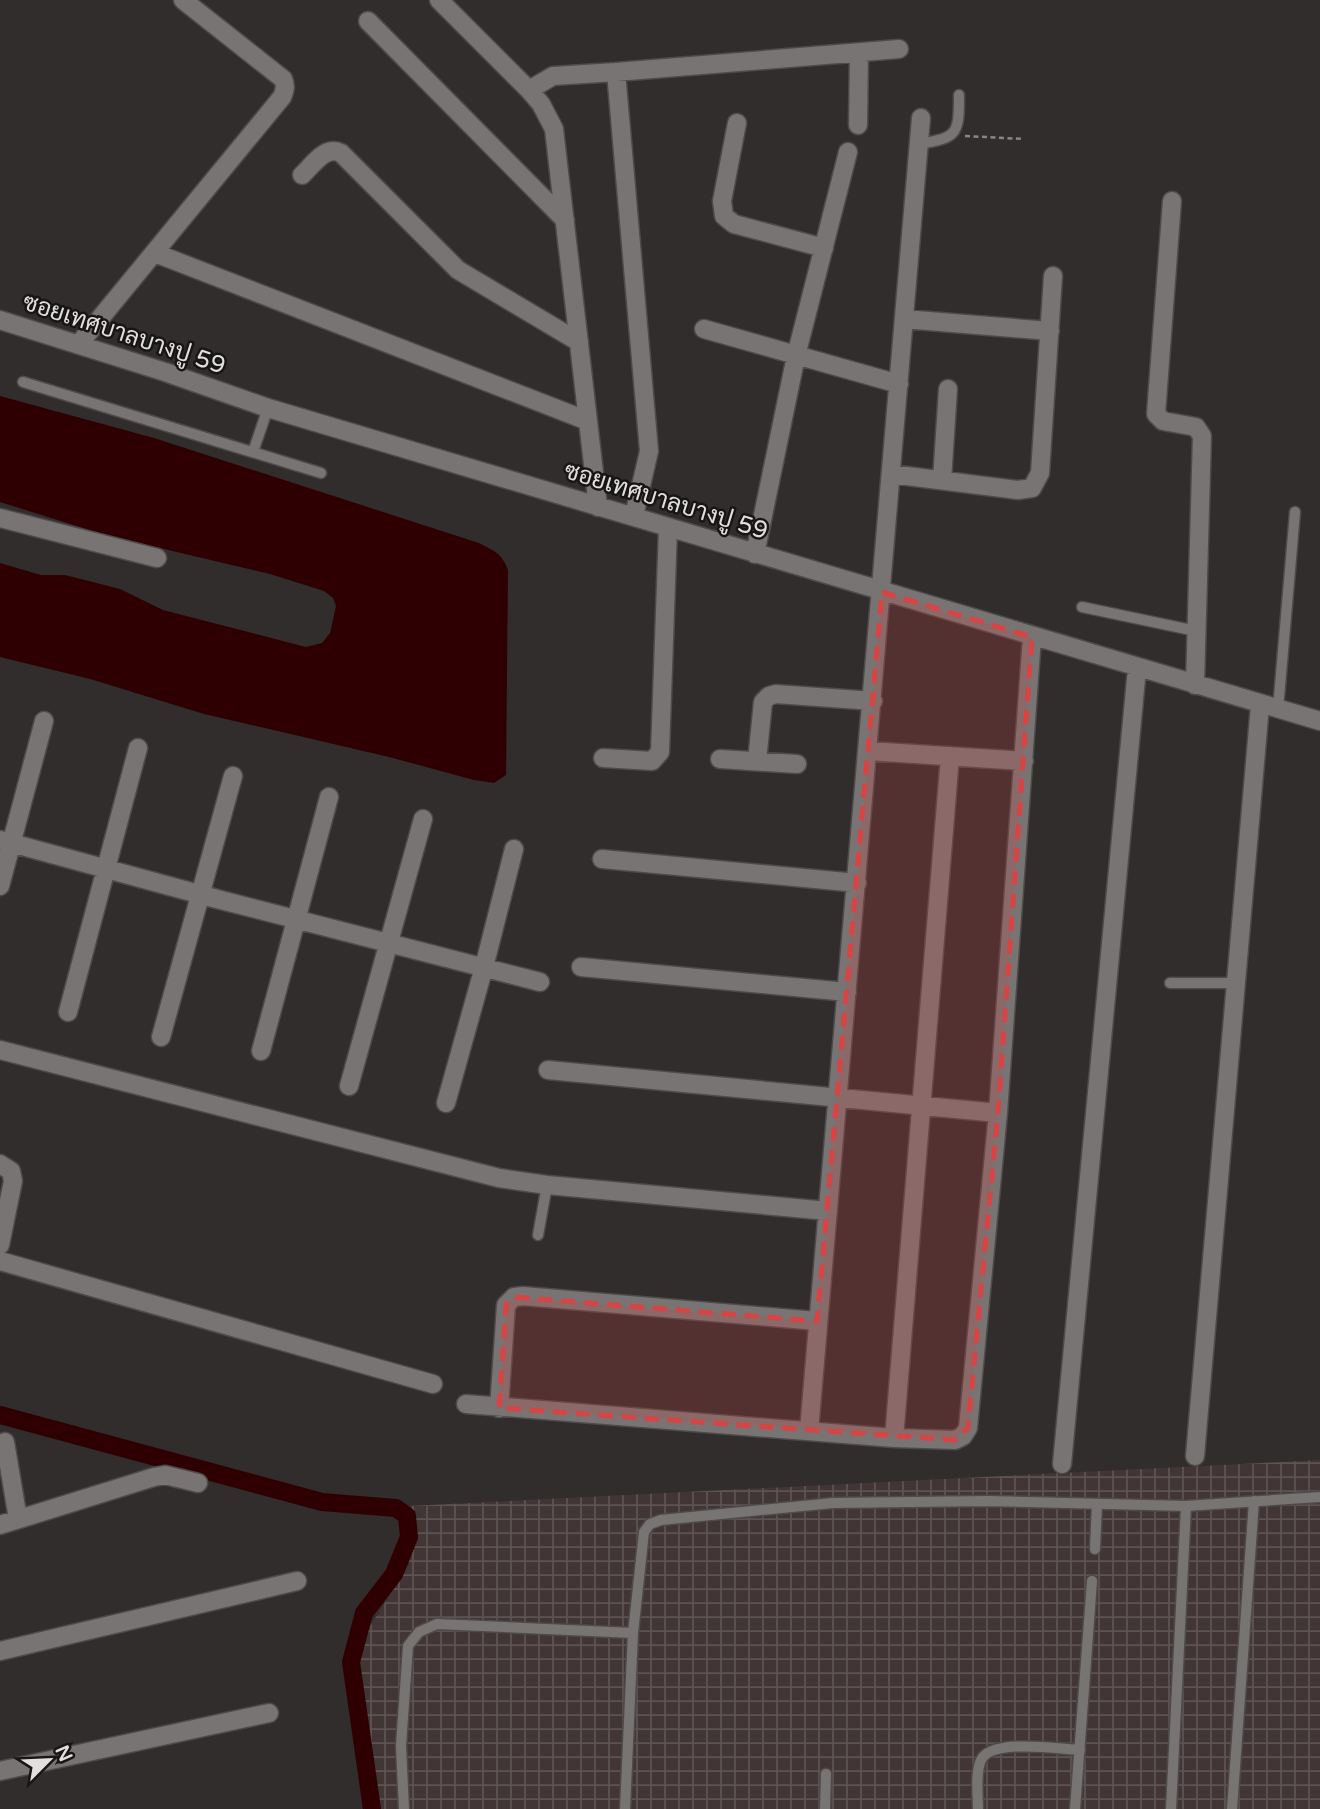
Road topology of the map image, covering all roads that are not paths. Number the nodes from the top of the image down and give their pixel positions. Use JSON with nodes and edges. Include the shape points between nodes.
{"nodes":[{"id":1,"x":183,"y":0,"type":"edge"},
{"id":2,"x":439,"y":0,"type":"edge"},
{"id":3,"x":368,"y":22,"type":"dead end"},
{"id":4,"x":898,"y":49,"type":"dead end"},
{"id":5,"x":859,"y":53,"type":"junction"},
{"id":6,"x":616,"y":72,"type":"junction"},
{"id":7,"x":529,"y":90,"type":"junction"},
{"id":8,"x":959,"y":95,"type":"dead end"},
{"id":9,"x":921,"y":118,"type":"dead end"},
{"id":10,"x":737,"y":123,"type":"dead end"},
{"id":11,"x":858,"y":125,"type":"dead end"},
{"id":12,"x":919,"y":144,"type":"junction"},
{"id":13,"x":848,"y":152,"type":"dead end"},
{"id":14,"x":302,"y":175,"type":"dead end"},
{"id":15,"x":1172,"y":201,"type":"dead end"},
{"id":16,"x":565,"y":220,"type":"junction"},
{"id":17,"x":824,"y":248,"type":"junction"},
{"id":18,"x":155,"y":253,"type":"junction"},
{"id":19,"x":1053,"y":276,"type":"dead end"},
{"id":20,"x":904,"y":319,"type":"junction"},
{"id":21,"x":0,"y":320,"type":"edge"},
{"id":22,"x":704,"y":329,"type":"dead end"},
{"id":23,"x":1050,"y":331,"type":"junction"},
{"id":24,"x":579,"y":342,"type":"junction"},
{"id":25,"x":79,"y":344,"type":"junction"},
{"id":26,"x":796,"y":356,"type":"junction"},
{"id":27,"x":23,"y":382,"type":"dead end"},
{"id":28,"x":899,"y":384,"type":"junction"},
{"id":29,"x":948,"y":389,"type":"dead end"},
{"id":30,"x":268,"y":408,"type":"junction"},
{"id":31,"x":588,"y":421,"type":"junction"},
{"id":32,"x":253,"y":452,"type":"junction"},
{"id":33,"x":321,"y":473,"type":"dead end"},
{"id":34,"x":891,"y":474,"type":"junction"},
{"id":35,"x":942,"y":480,"type":"junction"},
{"id":36,"x":598,"y":507,"type":"junction"},
{"id":37,"x":1295,"y":512,"type":"dead end"},
{"id":38,"x":635,"y":516,"type":"junction"},
{"id":39,"x":0,"y":518,"type":"edge"},
{"id":40,"x":668,"y":528,"type":"junction"},
{"id":41,"x":755,"y":554,"type":"junction"},
{"id":42,"x":157,"y":558,"type":"dead end"},
{"id":43,"x":882,"y":592,"type":"junction"},
{"id":44,"x":1082,"y":607,"type":"dead end"},
{"id":45,"x":1196,"y":631,"type":"junction"},
{"id":46,"x":1032,"y":637,"type":"junction"},
{"id":47,"x":1137,"y":668,"type":"junction"},
{"id":48,"x":1195,"y":685,"type":"junction"},
{"id":49,"x":873,"y":701,"type":"junction"},
{"id":50,"x":1260,"y":705,"type":"junction"},
{"id":51,"x":1278,"y":709,"type":"junction"},
{"id":52,"x":44,"y":721,"type":"dead end"},
{"id":53,"x":1320,"y":721,"type":"edge"},
{"id":54,"x":138,"y":748,"type":"dead end"},
{"id":55,"x":868,"y":751,"type":"junction"},
{"id":56,"x":950,"y":756,"type":"junction"},
{"id":57,"x":603,"y":758,"type":"dead end"},
{"id":58,"x":720,"y":759,"type":"dead end"},
{"id":59,"x":757,"y":761,"type":"junction"},
{"id":60,"x":1024,"y":761,"type":"junction"},
{"id":61,"x":797,"y":764,"type":"dead end"},
{"id":62,"x":233,"y":776,"type":"dead end"},
{"id":63,"x":329,"y":797,"type":"dead end"},
{"id":64,"x":423,"y":819,"type":"dead end"},
{"id":65,"x":6,"y":841,"type":"edge"},
{"id":66,"x":514,"y":849,"type":"dead end"},
{"id":67,"x":602,"y":859,"type":"dead end"},
{"id":68,"x":106,"y":868,"type":"junction"},
{"id":69,"x":857,"y":883,"type":"junction"},
{"id":70,"x":0,"y":886,"type":"edge"},
{"id":71,"x":200,"y":894,"type":"junction"},
{"id":72,"x":295,"y":919,"type":"junction"},
{"id":73,"x":389,"y":943,"type":"junction"},
{"id":74,"x":484,"y":967,"type":"junction"},
{"id":75,"x":581,"y":968,"type":"dead end"},
{"id":76,"x":540,"y":982,"type":"dead end"},
{"id":77,"x":1170,"y":983,"type":"dead end"},
{"id":78,"x":1236,"y":983,"type":"junction"},
{"id":79,"x":847,"y":992,"type":"junction"},
{"id":80,"x":68,"y":1012,"type":"dead end"},
{"id":81,"x":161,"y":1037,"type":"dead end"},
{"id":82,"x":0,"y":1050,"type":"edge"},
{"id":83,"x":261,"y":1051,"type":"dead end"},
{"id":84,"x":548,"y":1070,"type":"dead end"},
{"id":85,"x":349,"y":1087,"type":"dead end"},
{"id":86,"x":836,"y":1097,"type":"junction"},
{"id":87,"x":446,"y":1103,"type":"dead end"},
{"id":88,"x":922,"y":1106,"type":"junction"},
{"id":89,"x":998,"y":1113,"type":"junction"},
{"id":90,"x":0,"y":1164,"type":"edge"},
{"id":91,"x":547,"y":1185,"type":"junction"},
{"id":92,"x":828,"y":1211,"type":"junction"},
{"id":93,"x":538,"y":1235,"type":"dead end"},
{"id":94,"x":0,"y":1245,"type":"edge"},
{"id":95,"x":0,"y":1261,"type":"edge"},
{"id":96,"x":817,"y":1321,"type":"junction"},
{"id":97,"x":433,"y":1384,"type":"dead end"},
{"id":98,"x":466,"y":1404,"type":"dead end"},
{"id":99,"x":499,"y":1408,"type":"junction"},
{"id":100,"x":809,"y":1432,"type":"junction"},
{"id":101,"x":894,"y":1438,"type":"junction"},
{"id":102,"x":5,"y":1442,"type":"dead end"},
{"id":103,"x":1195,"y":1456,"type":"dead end"},
{"id":104,"x":1062,"y":1464,"type":"dead end"},
{"id":105,"x":198,"y":1483,"type":"dead end"},
{"id":106,"x":1320,"y":1497,"type":"edge"},
{"id":107,"x":1254,"y":1502,"type":"junction"},
{"id":108,"x":1097,"y":1504,"type":"junction"},
{"id":109,"x":1186,"y":1506,"type":"junction"},
{"id":110,"x":18,"y":1519,"type":"junction"},
{"id":111,"x":0,"y":1525,"type":"edge"},
{"id":112,"x":1095,"y":1549,"type":"dead end"},
{"id":113,"x":297,"y":1581,"type":"dead end"},
{"id":114,"x":1092,"y":1581,"type":"dead end"},
{"id":115,"x":633,"y":1633,"type":"junction"},
{"id":116,"x":0,"y":1651,"type":"edge"},
{"id":117,"x":270,"y":1713,"type":"dead end"},
{"id":118,"x":1080,"y":1750,"type":"junction"},
{"id":119,"x":0,"y":1771,"type":"edge"},
{"id":120,"x":826,"y":1774,"type":"dead end"},
{"id":121,"x":404,"y":1809,"type":"edge"},
{"id":122,"x":625,"y":1809,"type":"edge"},
{"id":123,"x":825,"y":1809,"type":"edge"},
{"id":124,"x":978,"y":1809,"type":"edge"},
{"id":125,"x":1075,"y":1809,"type":"edge"},
{"id":126,"x":1171,"y":1809,"type":"edge"},
{"id":127,"x":1232,"y":1809,"type":"edge"}],
"edges":[{"from":1,"to":18,"type":"street","via":[[286,85],[282,97]]},
{"from":2,"to":7,"type":"street"},
{"from":3,"to":16,"type":"street"},
{"from":4,"to":5,"type":"street"},
{"from":5,"to":6,"type":"street"},
{"from":5,"to":11,"type":"street"},
{"from":6,"to":7,"type":"street","via":[[553,76]]},
{"from":6,"to":38,"type":"street","via":[[649,451]]},
{"from":7,"to":16,"type":"street","via":[[554,129]]},
{"from":8,"to":12,"type":"lane","via":[[956,130],[942,141]]},
{"from":9,"to":12,"type":"street"},
{"from":10,"to":17,"type":"street","via":[[722,201],[724,216],[734,223]]},
{"from":12,"to":20,"type":"street"},
{"from":13,"to":17,"type":"street"},
{"from":14,"to":24,"type":"street","via":[[328,151],[341,153],[458,270]]},
{"from":15,"to":45,"type":"street","via":[[1156,414],[1163,421],[1196,427],[1202,436]]},
{"from":16,"to":24,"type":"street"},
{"from":17,"to":26,"type":"street"},
{"from":18,"to":25,"type":"street"},
{"from":18,"to":31,"type":"street"},
{"from":19,"to":23,"type":"street"},
{"from":20,"to":23,"type":"street"},
{"from":20,"to":28,"type":"street"},
{"from":21,"to":25,"type":"street","name":"ซอยเทศบาลบางปู 59"},
{"from":22,"to":26,"type":"street"},
{"from":23,"to":35,"type":"street","via":[[1040,473],[1032,488]]},
{"from":24,"to":31,"type":"street"},
{"from":25,"to":30,"type":"street","name":"ซอยเทศบาลบางปู 59"},
{"from":26,"to":28,"type":"street"},
{"from":26,"to":41,"type":"street"},
{"from":27,"to":32,"type":"lane"},
{"from":28,"to":34,"type":"street"},
{"from":29,"to":35,"type":"street"},
{"from":30,"to":32,"type":"lane"},
{"from":30,"to":36,"type":"street","name":"ซอยเทศบาลบางปู 59"},
{"from":31,"to":36,"type":"street"},
{"from":32,"to":33,"type":"lane"},
{"from":34,"to":35,"type":"street"},
{"from":34,"to":43,"type":"street"},
{"from":36,"to":38,"type":"street","name":"ซอยเทศบาลบางปู 59"},
{"from":37,"to":51,"type":"lane"},
{"from":38,"to":40,"type":"street","name":"ซอยเทศบาลบางปู 59"},
{"from":39,"to":42,"type":"street"},
{"from":40,"to":41,"type":"street","name":"ซอยเทศบาลบางปู 59"},
{"from":40,"to":57,"type":"street","via":[[660,752],[652,761]]},
{"from":41,"to":43,"type":"street","name":"ซอยเทศบาลบางปู 59"},
{"from":43,"to":46,"type":"street","name":"ซอยเทศบาลบางปู 59"},
{"from":43,"to":49,"type":"street"},
{"from":44,"to":45,"type":"lane"},
{"from":45,"to":48,"type":"street"},
{"from":46,"to":47,"type":"street","name":"ซอยเทศบาลบางปู 59"},
{"from":46,"to":60,"type":"street"},
{"from":47,"to":48,"type":"street","name":"ซอยเทศบาลบางปู 59"},
{"from":47,"to":104,"type":"street"},
{"from":48,"to":50,"type":"street","name":"ซอยเทศบาลบางปู 59"},
{"from":49,"to":55,"type":"street"},
{"from":49,"to":59,"type":"street","via":[[769,696],[764,702]]},
{"from":50,"to":51,"type":"street","name":"ซอยเทศบาลบางปู 59"},
{"from":50,"to":78,"type":"street"},
{"from":51,"to":53,"type":"street","name":"ซอยเทศบาลบางปู 59"},
{"from":52,"to":65,"type":"street"},
{"from":54,"to":68,"type":"street"},
{"from":55,"to":56,"type":"street"},
{"from":55,"to":69,"type":"street"},
{"from":56,"to":60,"type":"street"},
{"from":56,"to":88,"type":"street"},
{"from":58,"to":59,"type":"street"},
{"from":59,"to":61,"type":"street"},
{"from":60,"to":89,"type":"street"},
{"from":62,"to":71,"type":"street"},
{"from":63,"to":72,"type":"street"},
{"from":64,"to":73,"type":"street"},
{"from":65,"to":68,"type":"street"},
{"from":65,"to":70,"type":"street"},
{"from":66,"to":74,"type":"street"},
{"from":67,"to":69,"type":"street"},
{"from":68,"to":71,"type":"street"},
{"from":68,"to":80,"type":"street"},
{"from":69,"to":79,"type":"street"},
{"from":71,"to":72,"type":"street"},
{"from":71,"to":81,"type":"street"},
{"from":72,"to":73,"type":"street"},
{"from":72,"to":83,"type":"street"},
{"from":73,"to":74,"type":"street"},
{"from":73,"to":85,"type":"street"},
{"from":74,"to":76,"type":"street"},
{"from":74,"to":87,"type":"street"},
{"from":75,"to":79,"type":"street"},
{"from":77,"to":78,"type":"lane"},
{"from":78,"to":103,"type":"street"},
{"from":79,"to":86,"type":"street"},
{"from":82,"to":91,"type":"street","via":[[499,1178]]},
{"from":84,"to":86,"type":"street"},
{"from":86,"to":88,"type":"street"},
{"from":86,"to":92,"type":"street"},
{"from":88,"to":89,"type":"street"},
{"from":88,"to":101,"type":"street"},
{"from":89,"to":101,"type":"street","via":[[968,1427],[955,1440]]},
{"from":90,"to":94,"type":"street","via":[[11,1171],[13,1181]]},
{"from":91,"to":92,"type":"street"},
{"from":91,"to":93,"type":"lane"},
{"from":92,"to":96,"type":"street"},
{"from":95,"to":97,"type":"street"},
{"from":96,"to":99,"type":"street","via":[[514,1297],[506,1305]]},
{"from":96,"to":100,"type":"street"},
{"from":98,"to":99,"type":"street"},
{"from":99,"to":100,"type":"street"},
{"from":100,"to":101,"type":"street"},
{"from":102,"to":110,"type":"street"},
{"from":105,"to":110,"type":"street","via":[[154,1477]]},
{"from":106,"to":107,"type":"lane"},
{"from":107,"to":109,"type":"lane"},
{"from":107,"to":127,"type":"lane"},
{"from":108,"to":109,"type":"lane"},
{"from":108,"to":112,"type":"lane"},
{"from":108,"to":115,"type":"lane","via":[[833,1503],[661,1520],[644,1532]]},
{"from":109,"to":126,"type":"lane"},
{"from":110,"to":111,"type":"street"},
{"from":113,"to":116,"type":"street"},
{"from":114,"to":118,"type":"lane"},
{"from":115,"to":121,"type":"lane","via":[[438,1624],[419,1632],[408,1646],[401,1746]]},
{"from":115,"to":122,"type":"lane"},
{"from":117,"to":119,"type":"street"},
{"from":118,"to":124,"type":"lane","via":[[1000,1746],[986,1754],[980,1762]]},
{"from":118,"to":125,"type":"lane"},
{"from":120,"to":123,"type":"lane"}]}
